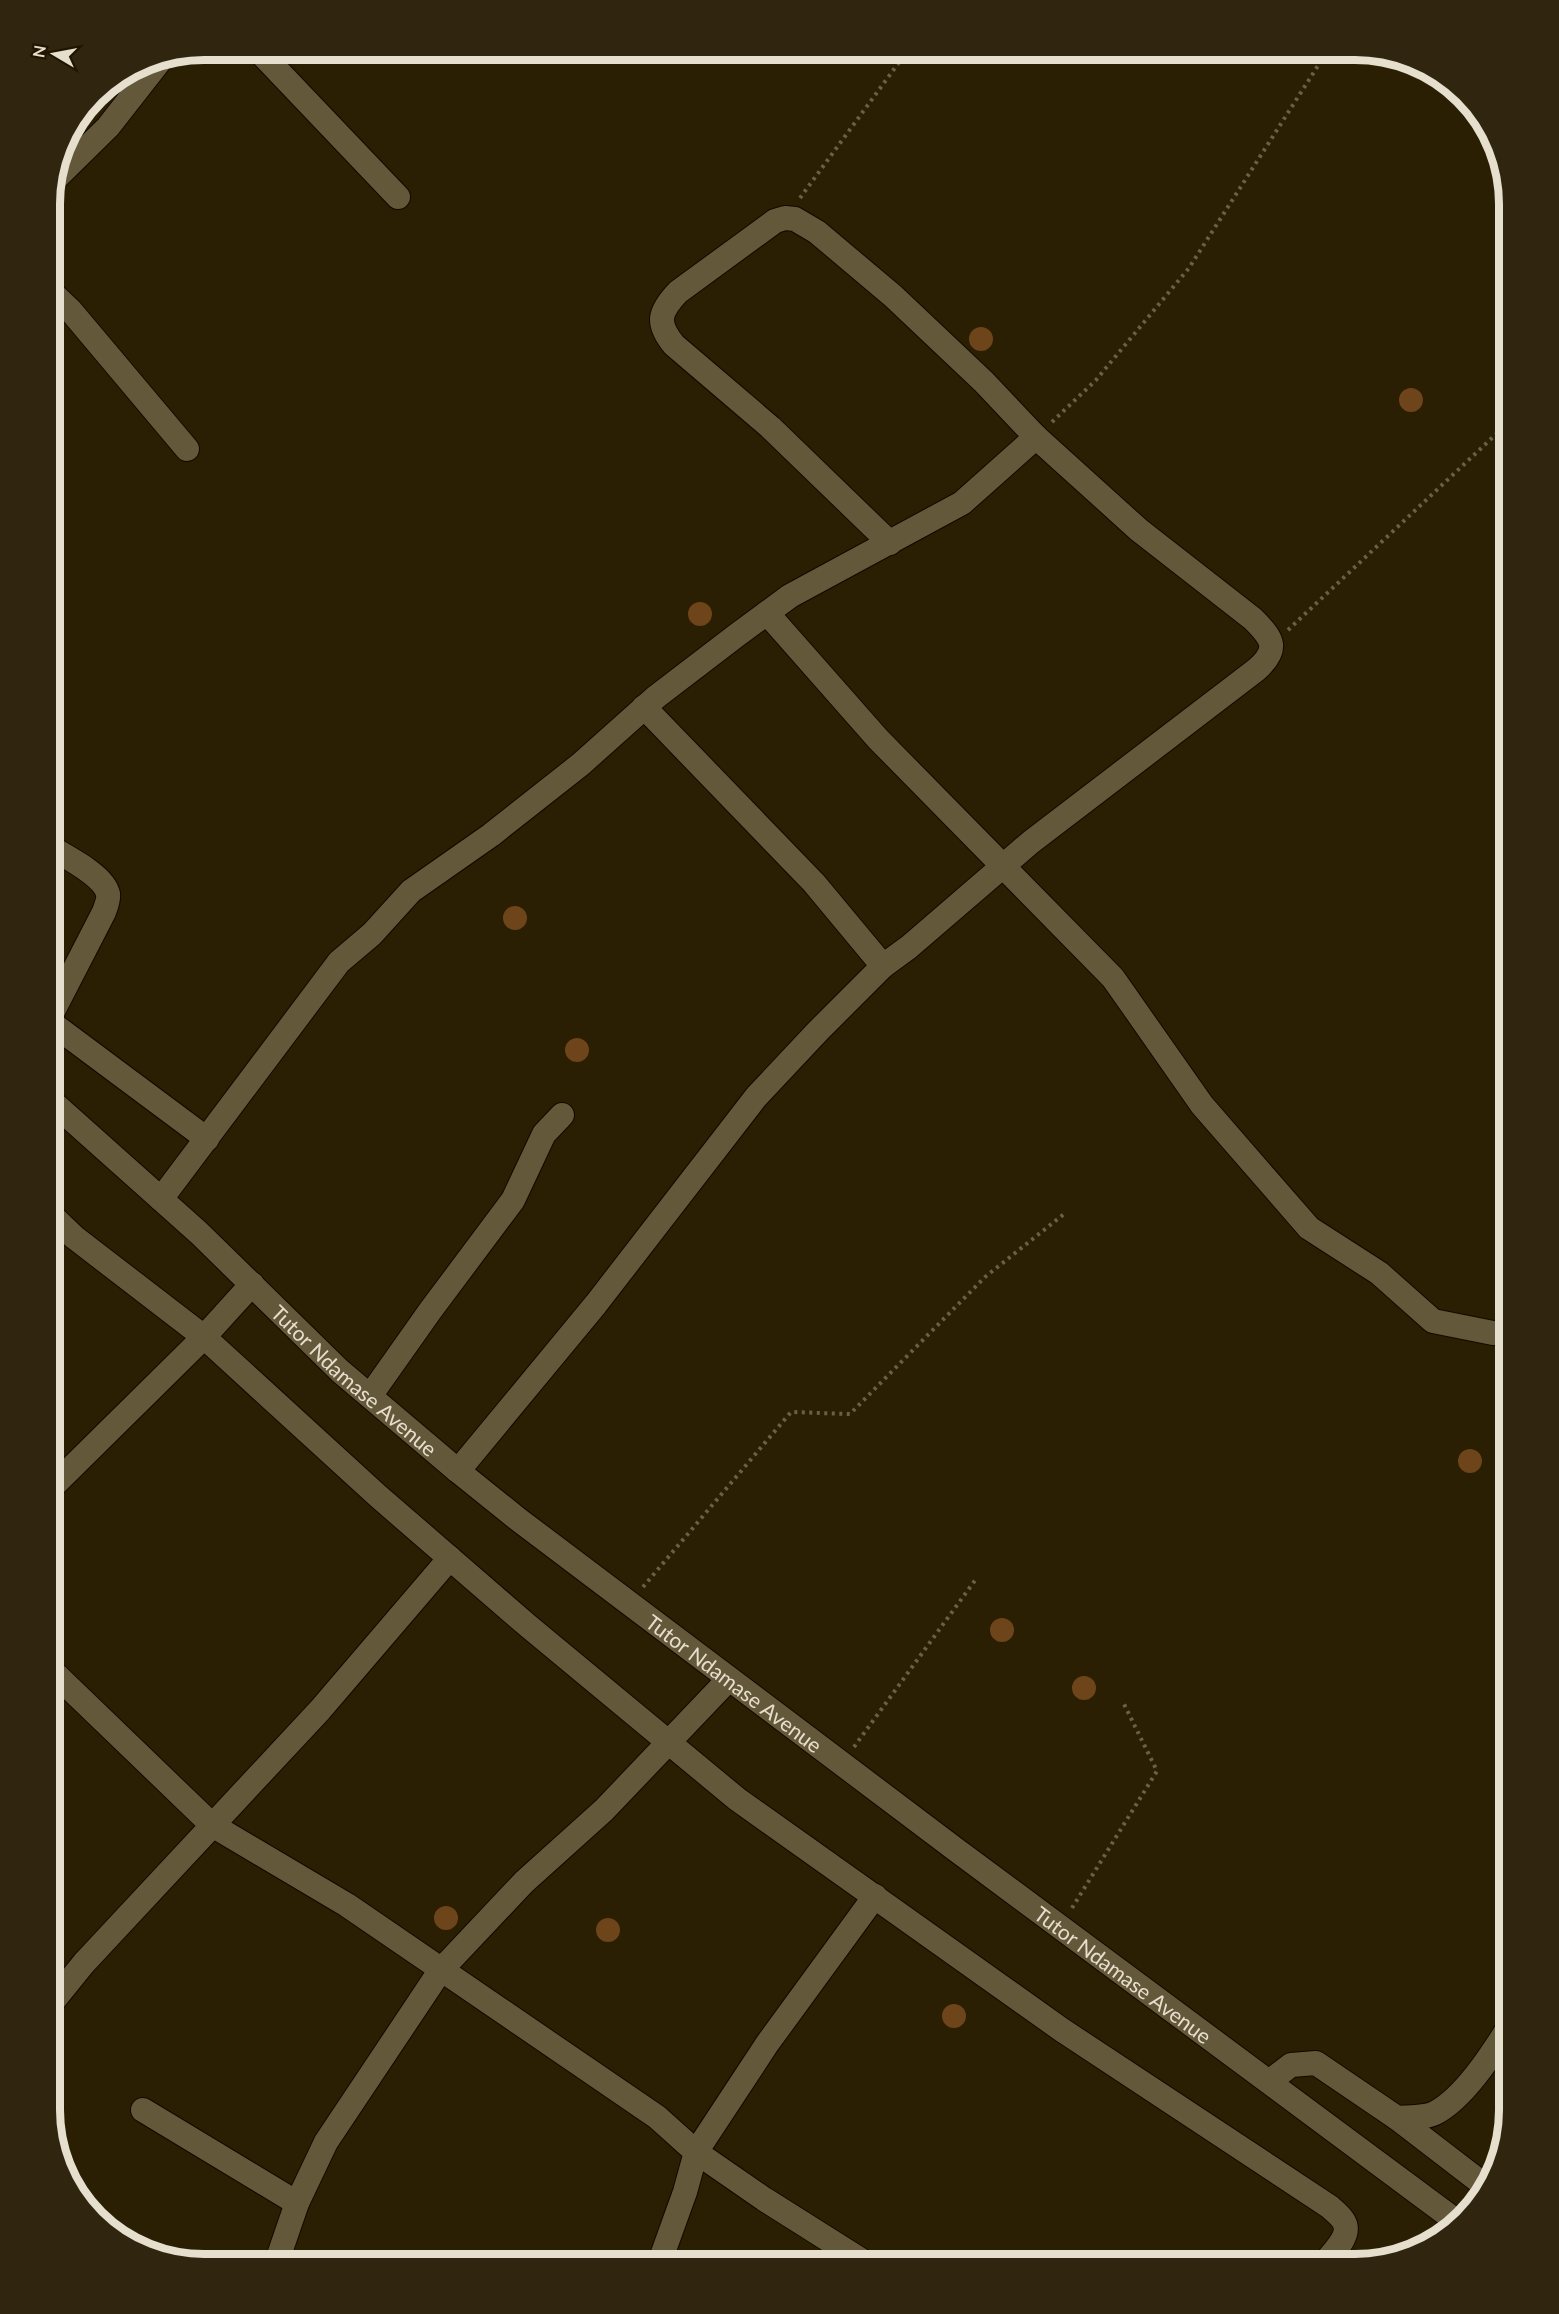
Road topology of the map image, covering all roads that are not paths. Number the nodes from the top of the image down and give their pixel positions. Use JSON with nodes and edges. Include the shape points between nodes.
{"nodes":[{"id":1,"x":268,"y":60,"type":"edge"},
{"id":2,"x":153,"y":70,"type":"edge"},
{"id":3,"x":64,"y":170,"type":"edge"},
{"id":4,"x":398,"y":197,"type":"dead end"},
{"id":5,"x":60,"y":301,"type":"edge"},
{"id":6,"x":1036,"y":437,"type":"junction"},
{"id":7,"x":187,"y":449,"type":"dead end"},
{"id":8,"x":890,"y":543,"type":"junction"},
{"id":9,"x":767,"y":613,"type":"junction"},
{"id":10,"x":644,"y":707,"type":"junction"},
{"id":11,"x":60,"y":853,"type":"edge"},
{"id":12,"x":1004,"y":865,"type":"junction"},
{"id":13,"x":883,"y":966,"type":"junction"},
{"id":14,"x":60,"y":998,"type":"edge"},
{"id":15,"x":60,"y":1029,"type":"edge"},
{"id":16,"x":60,"y":1109,"type":"edge"},
{"id":17,"x":562,"y":1115,"type":"dead end"},
{"id":18,"x":207,"y":1139,"type":"junction"},
{"id":19,"x":161,"y":1199,"type":"junction"},
{"id":20,"x":60,"y":1224,"type":"edge"},
{"id":21,"x":252,"y":1284,"type":"junction"},
{"id":22,"x":1499,"y":1333,"type":"edge"},
{"id":23,"x":204,"y":1337,"type":"junction"},
{"id":24,"x":370,"y":1396,"type":"junction"},
{"id":25,"x":458,"y":1471,"type":"junction"},
{"id":26,"x":60,"y":1479,"type":"edge"},
{"id":27,"x":450,"y":1558,"type":"junction"},
{"id":28,"x":60,"y":1679,"type":"edge"},
{"id":29,"x":728,"y":1680,"type":"junction"},
{"id":30,"x":668,"y":1743,"type":"junction"},
{"id":31,"x":212,"y":1824,"type":"junction"},
{"id":32,"x":875,"y":1896,"type":"junction"},
{"id":33,"x":440,"y":1971,"type":"junction"},
{"id":34,"x":60,"y":1993,"type":"edge"},
{"id":35,"x":1499,"y":2041,"type":"edge"},
{"id":36,"x":1270,"y":2081,"type":"junction"},
{"id":37,"x":143,"y":2110,"type":"dead end"},
{"id":38,"x":1397,"y":2118,"type":"junction"},
{"id":39,"x":696,"y":2152,"type":"junction"},
{"id":40,"x":1480,"y":2182,"type":"edge"},
{"id":41,"x":297,"y":2203,"type":"junction"},
{"id":42,"x":1450,"y":2218,"type":"edge"},
{"id":43,"x":279,"y":2254,"type":"edge"},
{"id":44,"x":663,"y":2254,"type":"edge"},
{"id":45,"x":851,"y":2254,"type":"edge"},
{"id":46,"x":1332,"y":2254,"type":"edge"}],
"edges":[{"from":1,"to":4,"type":"street"},
{"from":2,"to":3,"type":"street","via":[[108,127]]},
{"from":5,"to":7,"type":"street"},
{"from":6,"to":8,"type":"street","via":[[962,503]]},
{"from":6,"to":8,"type":"street","via":[[893,296],[817,232],[785,218],[775,220],[678,292],[663,313],[662,329],[674,345],[770,427]]},
{"from":6,"to":12,"type":"street","via":[[1138,530],[1253,619],[1270,635],[1272,645],[1267,660],[1256,670]]},
{"from":8,"to":9,"type":"street","via":[[790,596]]},
{"from":9,"to":10,"type":"street"},
{"from":9,"to":12,"type":"street","via":[[878,739]]},
{"from":10,"to":13,"type":"street","via":[[814,883]]},
{"from":10,"to":18,"type":"street","via":[[581,764],[491,835],[411,891],[372,934],[339,962]]},
{"from":11,"to":14,"type":"street","via":[[95,876],[108,894],[104,912]]},
{"from":12,"to":13,"type":"street"},
{"from":12,"to":22,"type":"street","via":[[1113,978],[1202,1105],[1309,1228],[1379,1273],[1433,1321]]},
{"from":13,"to":25,"type":"street","via":[[756,1097],[596,1304]]},
{"from":15,"to":18,"type":"street"},
{"from":16,"to":19,"type":"street","name":"Tutor Ndamase Avenue"},
{"from":17,"to":24,"type":"street","via":[[544,1134],[513,1200]]},
{"from":18,"to":19,"type":"street"},
{"from":19,"to":21,"type":"street","name":"Tutor Ndamase Avenue"},
{"from":20,"to":23,"type":"street"},
{"from":21,"to":23,"type":"street"},
{"from":21,"to":24,"type":"street","name":"Tutor Ndamase Avenue"},
{"from":23,"to":26,"type":"street"},
{"from":23,"to":27,"type":"street"},
{"from":24,"to":25,"type":"street","name":"Tutor Ndamase Avenue"},
{"from":25,"to":29,"type":"street","name":"Tutor Ndamase Avenue"},
{"from":27,"to":30,"type":"street"},
{"from":27,"to":31,"type":"street","via":[[320,1710]]},
{"from":28,"to":31,"type":"street"},
{"from":29,"to":30,"type":"street"},
{"from":29,"to":36,"type":"street","name":"Tutor Ndamase Avenue"},
{"from":30,"to":32,"type":"street","via":[[737,1799]]},
{"from":30,"to":33,"type":"street","via":[[604,1810],[524,1882]]},
{"from":31,"to":33,"type":"street","via":[[348,1905]]},
{"from":31,"to":34,"type":"street"},
{"from":32,"to":39,"type":"street","via":[[767,2044]]},
{"from":32,"to":46,"type":"street","via":[[1062,2030],[1330,2207],[1344,2222],[1345,2230]]},
{"from":33,"to":39,"type":"street","via":[[657,2117]]},
{"from":33,"to":41,"type":"street","via":[[326,2142]]},
{"from":35,"to":38,"type":"street","via":[[1452,2101],[1433,2114]]},
{"from":36,"to":38,"type":"street","via":[[1291,2066],[1316,2063]]},
{"from":36,"to":42,"type":"street","name":"Tutor Ndamase Avenue"},
{"from":37,"to":41,"type":"street"},
{"from":38,"to":40,"type":"street"},
{"from":39,"to":44,"type":"street"},
{"from":39,"to":45,"type":"street"},
{"from":41,"to":43,"type":"street"}]}
